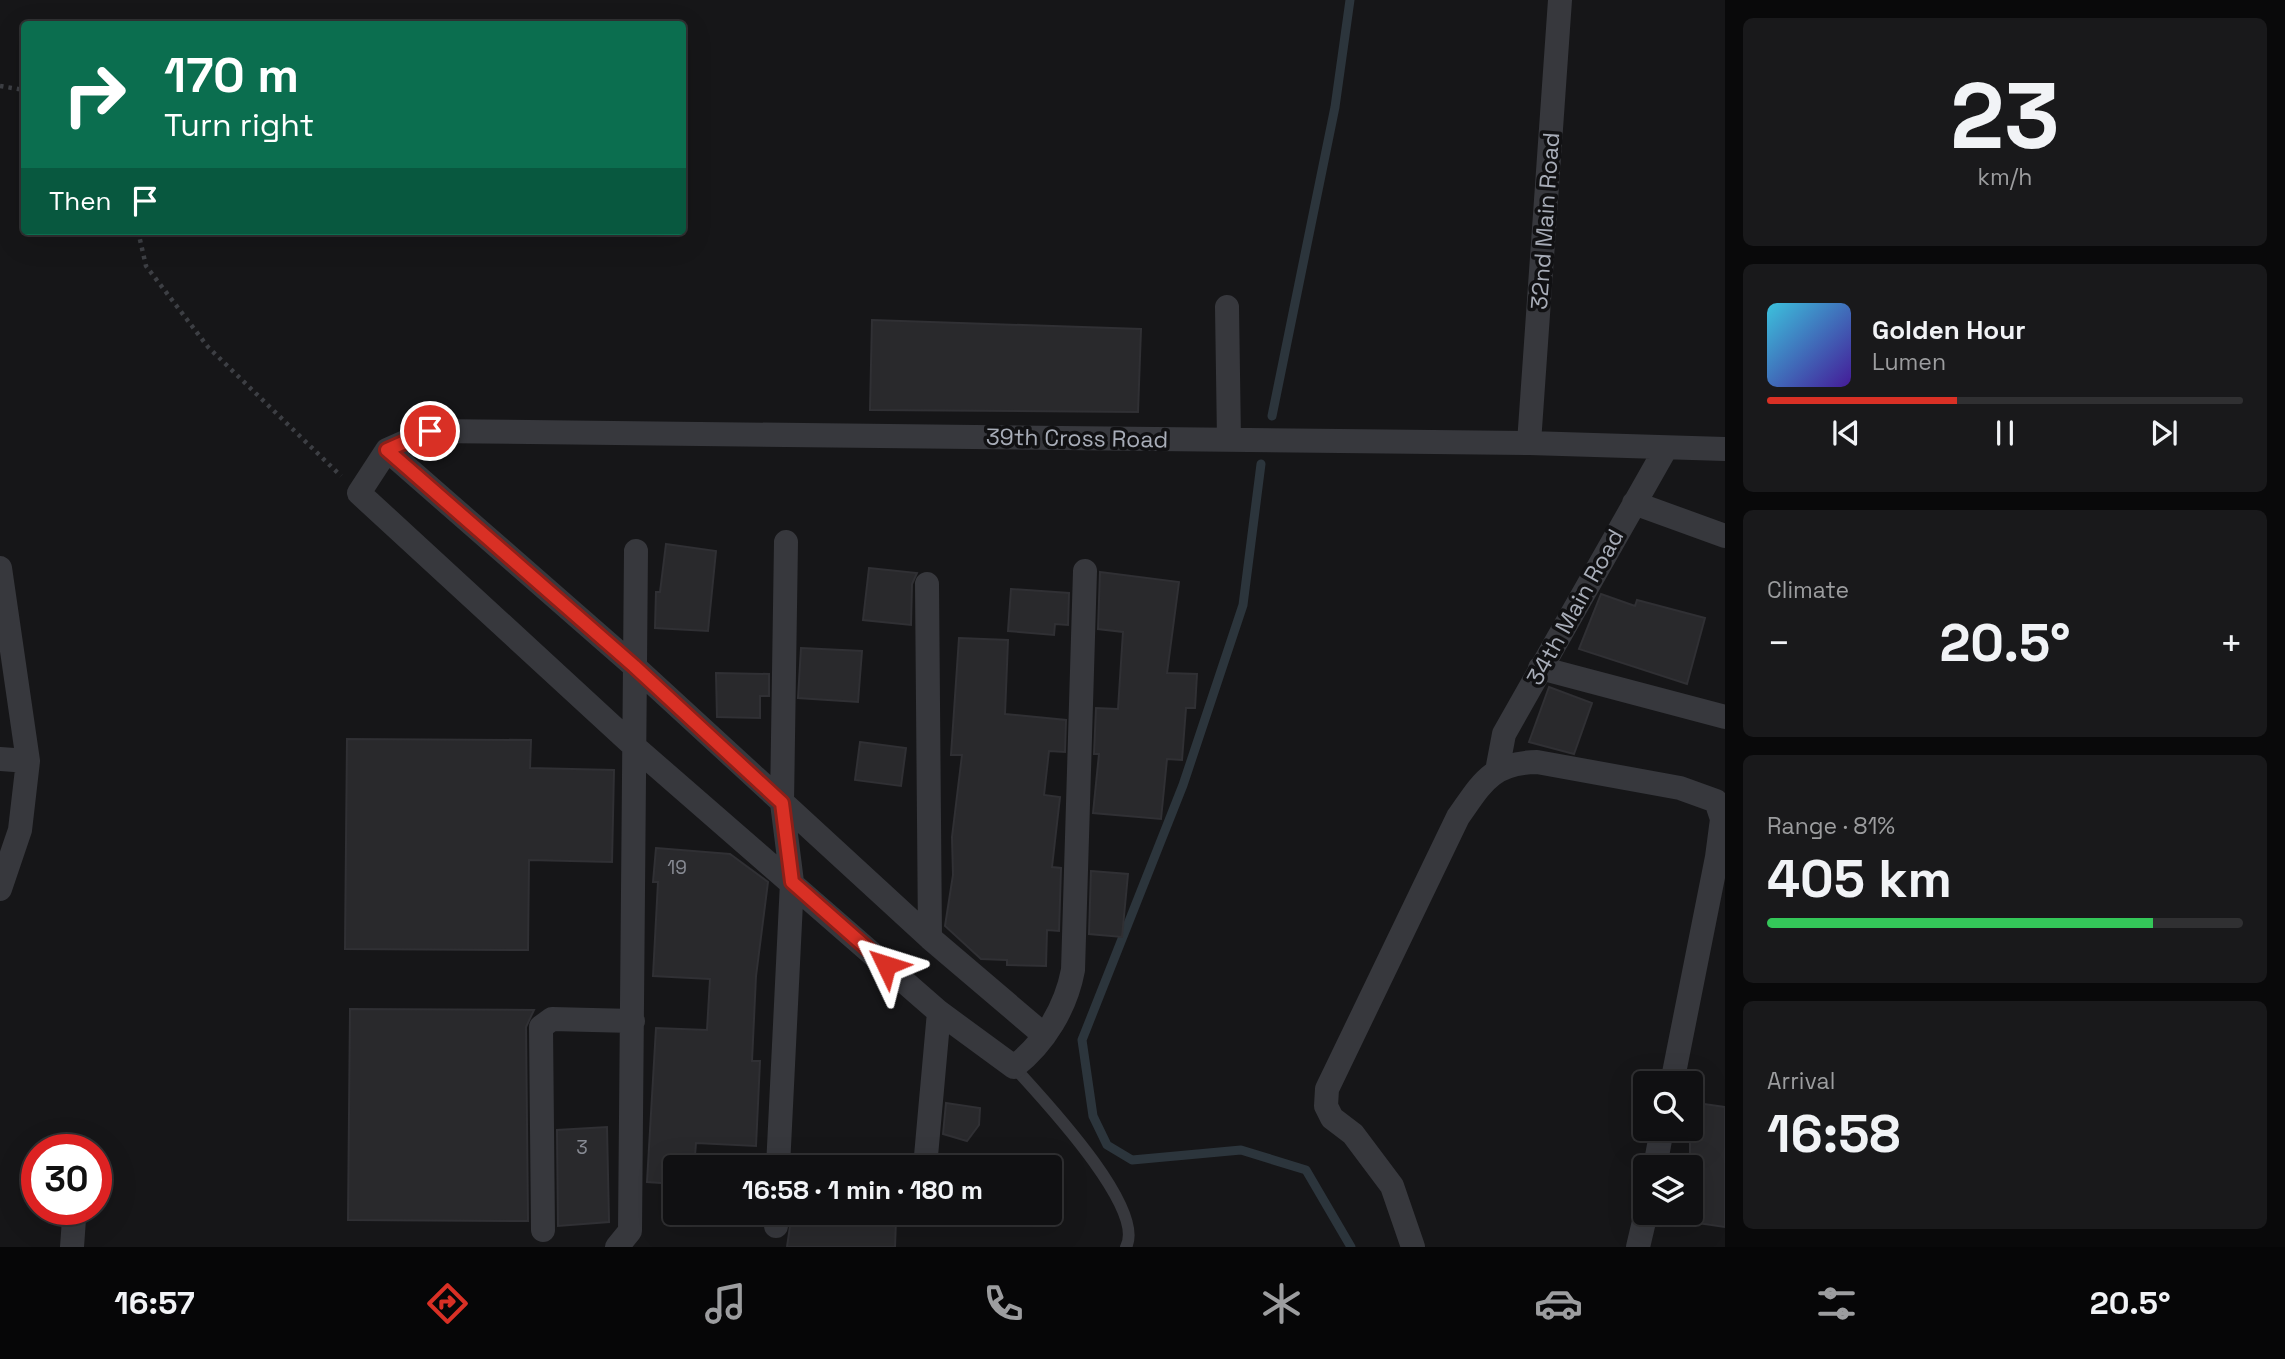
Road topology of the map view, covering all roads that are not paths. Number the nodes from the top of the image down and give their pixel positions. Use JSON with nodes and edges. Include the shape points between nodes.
{"nodes":[{"id":1,"x":1560,"y":0,"type":"edge"},
{"id":2,"x":1227,"y":307,"type":"dead end"},
{"id":3,"x":1229,"y":440,"type":"junction"},
{"id":4,"x":1530,"y":443,"type":"junction"},
{"id":5,"x":1655,"y":448,"type":"junction"},
{"id":6,"x":1725,"y":449,"type":"edge"},
{"id":7,"x":387,"y":450,"type":"junction"},
{"id":8,"x":1634,"y":503,"type":"junction"},
{"id":9,"x":1725,"y":536,"type":"edge"},
{"id":10,"x":786,"y":542,"type":"dead end"},
{"id":11,"x":636,"y":551,"type":"dead end"},
{"id":12,"x":0,"y":568,"type":"edge"},
{"id":13,"x":1085,"y":571,"type":"dead end"},
{"id":14,"x":927,"y":584,"type":"dead end"},
{"id":15,"x":3,"y":594,"type":"edge"},
{"id":16,"x":634,"y":666,"type":"junction"},
{"id":17,"x":1540,"y":668,"type":"junction"},
{"id":18,"x":1725,"y":717,"type":"edge"},
{"id":19,"x":636,"y":747,"type":"junction"},
{"id":20,"x":0,"y":759,"type":"edge"},
{"id":21,"x":28,"y":761,"type":"junction"},
{"id":22,"x":1497,"y":771,"type":"junction"},
{"id":23,"x":782,"y":803,"type":"junction"},
{"id":24,"x":792,"y":882,"type":"junction"},
{"id":25,"x":0,"y":889,"type":"edge"},
{"id":26,"x":930,"y":937,"type":"junction"},
{"id":27,"x":939,"y":1012,"type":"junction"},
{"id":28,"x":633,"y":1021,"type":"junction"},
{"id":29,"x":1044,"y":1035,"type":"junction"},
{"id":30,"x":1014,"y":1067,"type":"junction"},
{"id":31,"x":1674,"y":1071,"type":"edge"},
{"id":32,"x":779,"y":1155,"type":"edge"},
{"id":33,"x":926,"y":1155,"type":"edge"},
{"id":34,"x":74,"y":1225,"type":"edge"},
{"id":35,"x":1643,"y":1225,"type":"edge"},
{"id":36,"x":542,"y":1230,"type":"dead end"},
{"id":37,"x":72,"y":1247,"type":"edge"},
{"id":38,"x":618,"y":1247,"type":"edge"},
{"id":39,"x":1126,"y":1247,"type":"edge"},
{"id":40,"x":1413,"y":1247,"type":"edge"},
{"id":41,"x":1638,"y":1247,"type":"edge"}],
"edges":[{"from":1,"to":4,"type":"street","name":"32nd Main Road"},
{"from":2,"to":3,"type":"street"},
{"from":3,"to":4,"type":"street","name":"39th Cross Road"},
{"from":3,"to":7,"type":"street","name":"39th Cross Road","via":[[430,431]]},
{"from":4,"to":5,"type":"street","name":"39th Cross Road"},
{"from":5,"to":6,"type":"street","name":"39th Cross Road"},
{"from":5,"to":8,"type":"street","name":"34th Main Road"},
{"from":7,"to":16,"type":"street"},
{"from":7,"to":19,"type":"street","via":[[359,493]]},
{"from":8,"to":9,"type":"street"},
{"from":8,"to":17,"type":"street","name":"34th Main Road"},
{"from":10,"to":23,"type":"street"},
{"from":11,"to":16,"type":"street"},
{"from":12,"to":15,"type":"street"},
{"from":13,"to":29,"type":"street","via":[[1073,970],[1069,992]]},
{"from":14,"to":26,"type":"street"},
{"from":15,"to":21,"type":"street"},
{"from":16,"to":19,"type":"street"},
{"from":16,"to":23,"type":"street"},
{"from":17,"to":18,"type":"street"},
{"from":17,"to":22,"type":"street","name":"34th Main Road","via":[[1504,734]]},
{"from":19,"to":24,"type":"street"},
{"from":19,"to":28,"type":"street"},
{"from":20,"to":21,"type":"street"},
{"from":21,"to":25,"type":"street","via":[[20,830]]},
{"from":22,"to":31,"type":"street","via":[[1513,762],[1537,762],[1680,788],[1716,801],[1722,819],[1717,857]]},
{"from":22,"to":40,"type":"street","via":[[1486,777],[1458,817],[1327,1089],[1326,1106],[1332,1118],[1353,1134],[1392,1186]]},
{"from":23,"to":24,"type":"street"},
{"from":23,"to":26,"type":"street"},
{"from":24,"to":27,"type":"street"},
{"from":24,"to":32,"type":"street"},
{"from":26,"to":29,"type":"street"},
{"from":27,"to":30,"type":"street"},
{"from":27,"to":33,"type":"street"},
{"from":28,"to":36,"type":"street","via":[[552,1019],[541,1027]]},
{"from":28,"to":38,"type":"street","via":[[630,1231]]},
{"from":29,"to":30,"type":"street"},
{"from":30,"to":39,"type":"lane","via":[[1113,1188],[1123,1214]]},
{"from":34,"to":37,"type":"street"},
{"from":35,"to":41,"type":"street"}]}
